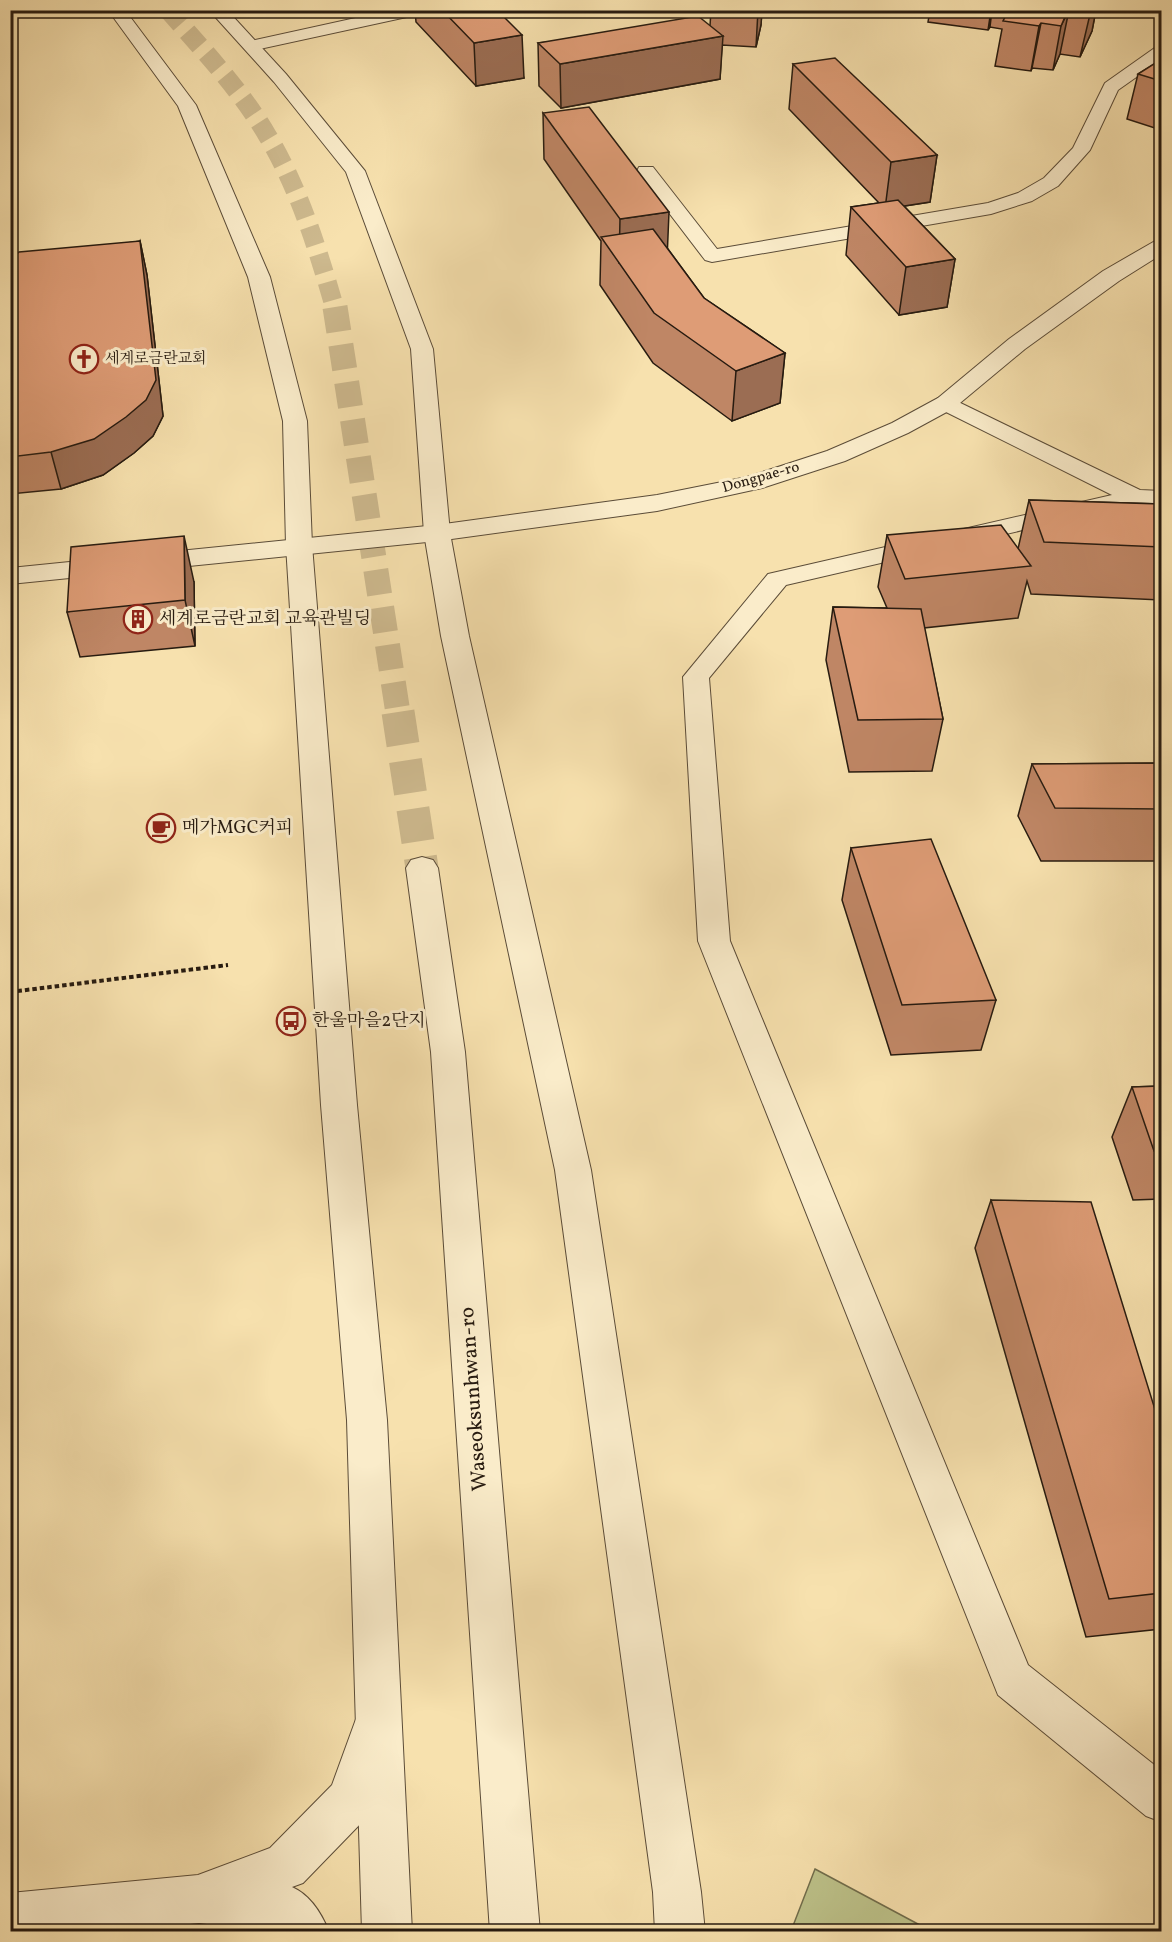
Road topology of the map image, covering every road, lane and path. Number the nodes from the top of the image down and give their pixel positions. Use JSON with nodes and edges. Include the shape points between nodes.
{"nodes":[{"id":1,"x":116,"y":10,"type":"edge"},
{"id":2,"x":217,"y":10,"type":"edge"},
{"id":3,"x":416,"y":10,"type":"edge"},
{"id":4,"x":251,"y":46,"type":"junction"},
{"id":5,"x":1161,"y":51,"type":"edge"},
{"id":6,"x":646,"y":171,"type":"dead end"},
{"id":7,"x":1161,"y":245,"type":"edge"},
{"id":8,"x":946,"y":403,"type":"junction"},
{"id":9,"x":1148,"y":497,"type":"edge"},
{"id":10,"x":437,"y":533,"type":"junction"},
{"id":11,"x":299,"y":545,"type":"junction"},
{"id":12,"x":10,"y":576,"type":"edge"},
{"id":13,"x":422,"y":868,"type":"tunnel mouth"},
{"id":14,"x":228,"y":965,"type":"dead end"},
{"id":15,"x":10,"y":992,"type":"edge"},
{"id":16,"x":379,"y":1715,"type":"junction"},
{"id":17,"x":1161,"y":1800,"type":"edge"},
{"id":18,"x":199,"y":1899,"type":"junction"},
{"id":19,"x":10,"y":1918,"type":"edge"},
{"id":20,"x":305,"y":1932,"type":"edge"},
{"id":21,"x":387,"y":1932,"type":"edge"},
{"id":22,"x":515,"y":1932,"type":"edge"},
{"id":23,"x":680,"y":1932,"type":"edge"}],
"edges":[{"from":1,"to":11,"type":"street","via":[[188,105],[259,277],[295,421]]},
{"from":2,"to":4,"type":"street"},
{"from":3,"to":4,"type":"lane"},
{"from":4,"to":10,"type":"street","via":[[355,171],[422,349]]},
{"from":5,"to":6,"type":"lane","via":[[1111,87],[1081,150],[1051,182],[1025,197],[991,208],[712,256]]},
{"from":7,"to":8,"type":"street","name":"Dongpae-ro","via":[[1017,344]]},
{"from":8,"to":9,"type":"lane"},
{"from":8,"to":10,"type":"street","name":"Dongpae-ro","via":[[836,456],[753,483],[657,503]]},
{"from":9,"to":17,"type":"lane","via":[[777,579],[696,677],[714,940],[1013,1680]]},
{"from":10,"to":11,"type":"street","name":"Dongpae-ro"},
{"from":10,"to":23,"type":"street","via":[[455,636],[573,1170]]},
{"from":11,"to":12,"type":"street","name":"Dongpae-ro"},
{"from":11,"to":16,"type":"street","via":[[339,1106],[367,1420]]},
{"from":13,"to":22,"type":"street","name":"Waseoksunhwan-ro","via":[[448,1052]]},
{"from":14,"to":15,"type":"path"},
{"from":16,"to":18,"type":"street","via":[[350,1800],[302,1850],[286,1866]]},
{"from":16,"to":21,"type":"street"},
{"from":18,"to":19,"type":"street"},
{"from":18,"to":20,"type":"street","via":[[283,1908]]}]}
